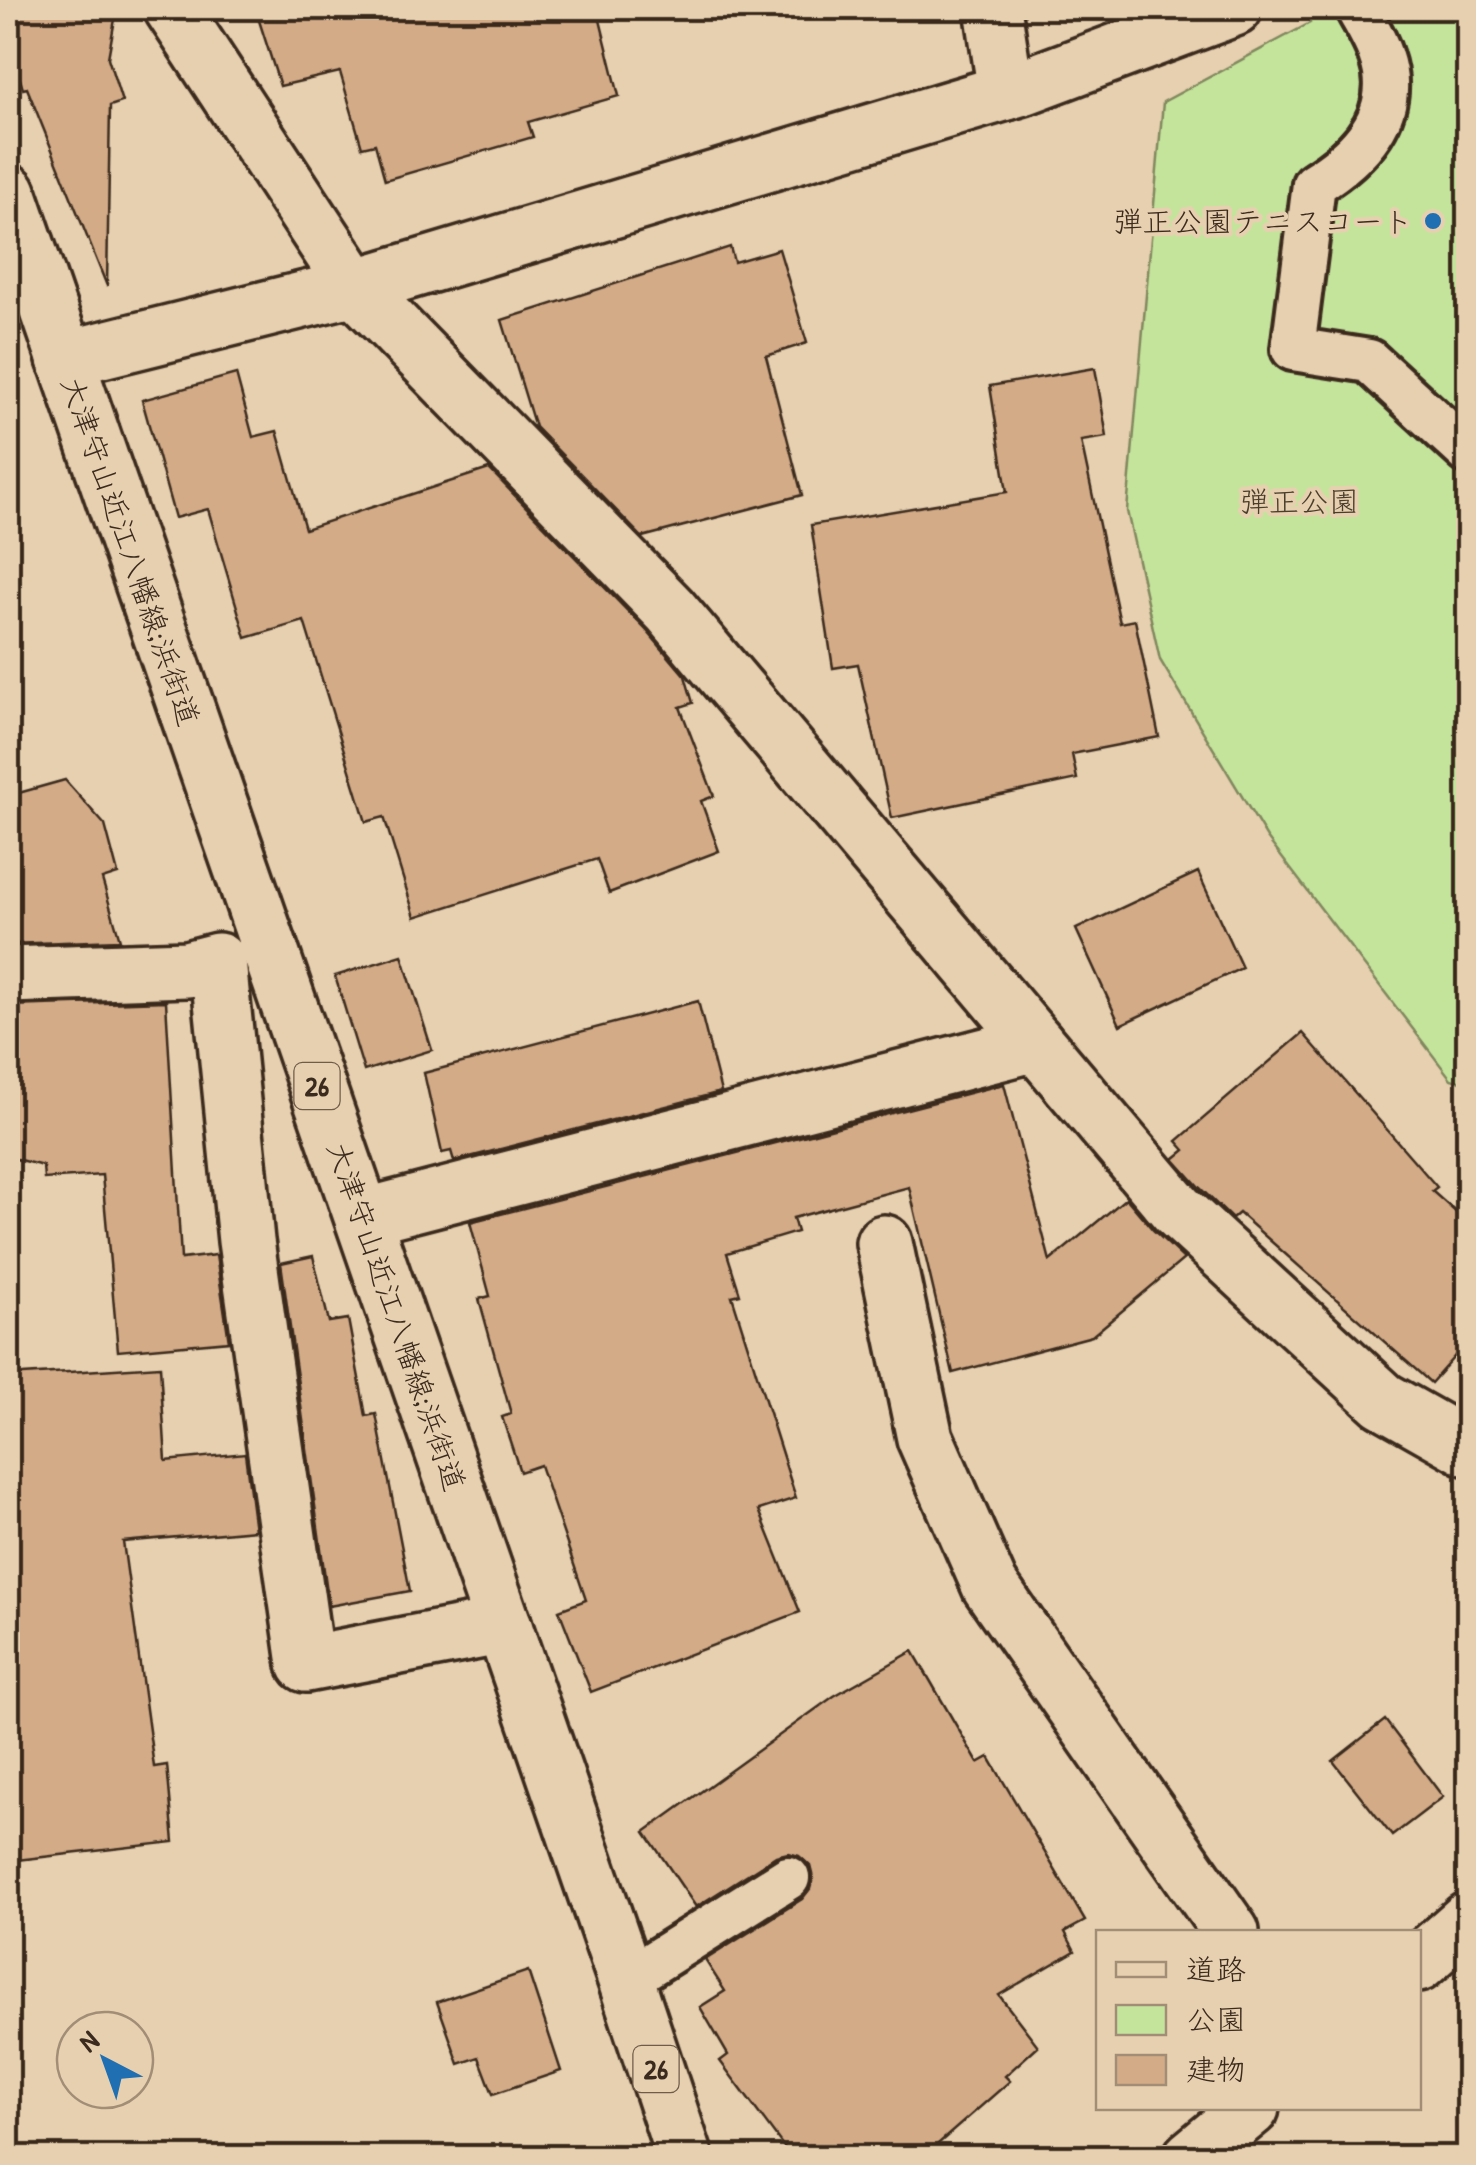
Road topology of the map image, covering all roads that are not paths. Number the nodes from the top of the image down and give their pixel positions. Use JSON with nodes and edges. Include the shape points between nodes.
{"nodes":[{"id":1,"x":172,"y":8,"type":"edge"},
{"id":2,"x":992,"y":8,"type":"edge"},
{"id":3,"x":1234,"y":8,"type":"edge"},
{"id":4,"x":1357,"y":8,"type":"edge"},
{"id":5,"x":1006,"y":92,"type":"junction"},
{"id":6,"x":8,"y":192,"type":"edge"},
{"id":7,"x":355,"y":287,"type":"junction"},
{"id":8,"x":65,"y":358,"type":"junction"},
{"id":9,"x":1468,"y":452,"type":"edge"},
{"id":10,"x":242,"y":951,"type":"junction"},
{"id":11,"x":8,"y":975,"type":"edge"},
{"id":12,"x":1036,"y":1043,"type":"junction"},
{"id":13,"x":363,"y":1218,"type":"junction"},
{"id":14,"x":884,"y":1244,"type":"dead end"},
{"id":15,"x":1468,"y":1448,"type":"edge"},
{"id":16,"x":504,"y":1626,"type":"junction"},
{"id":17,"x":788,"y":1878,"type":"dead end"},
{"id":18,"x":1468,"y":1920,"type":"edge"},
{"id":19,"x":1231,"y":1930,"type":"edge"},
{"id":20,"x":1421,"y":1961,"type":"edge"},
{"id":21,"x":626,"y":1980,"type":"junction"},
{"id":22,"x":1249,"y":2110,"type":"edge"},
{"id":23,"x":685,"y":2158,"type":"edge"},
{"id":24,"x":1192,"y":2158,"type":"edge"}],
"edges":[{"from":1,"to":7,"type":"street"},
{"from":2,"to":5,"type":"street"},
{"from":3,"to":5,"type":"street"},
{"from":4,"to":9,"type":"lane","via":[[1382,58],[1386,87],[1363,148],[1314,184],[1293,348],[1369,361]]},
{"from":5,"to":7,"type":"street"},
{"from":6,"to":8,"type":"street","name":"大津守山近江八幡線;浜街道","number":"26"},
{"from":7,"to":8,"type":"street"},
{"from":7,"to":12,"type":"street","via":[[670,610]]},
{"from":8,"to":10,"type":"street","name":"大津守山近江八幡線;浜街道","number":"26"},
{"from":10,"to":11,"type":"street","via":[[187,968]]},
{"from":10,"to":13,"type":"street","name":"大津守山近江八幡線;浜街道","number":"26"},
{"from":10,"to":16,"type":"street","via":[[246,1240],[306,1664]]},
{"from":12,"to":13,"type":"street"},
{"from":12,"to":15,"type":"street","via":[[1177,1210],[1383,1400]]},
{"from":13,"to":16,"type":"street","name":"大津守山近江八幡線;浜街道","number":"26"},
{"from":14,"to":19,"type":"street","via":[[926,1438],[990,1586]]},
{"from":16,"to":21,"type":"street","name":"大津守山近江八幡線;浜街道","number":"26"},
{"from":17,"to":21,"type":"lane"},
{"from":18,"to":20,"type":"street"},
{"from":21,"to":23,"type":"street","name":"大津守山近江八幡線;浜街道","number":"26"},
{"from":22,"to":24,"type":"street"}]}
